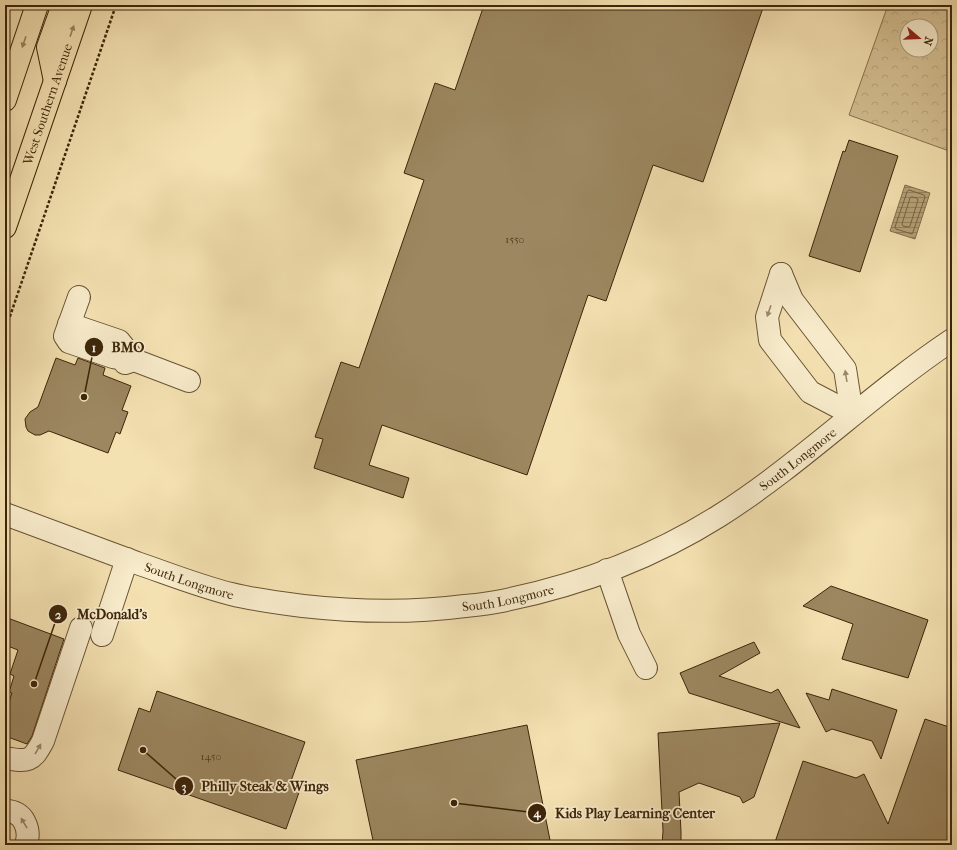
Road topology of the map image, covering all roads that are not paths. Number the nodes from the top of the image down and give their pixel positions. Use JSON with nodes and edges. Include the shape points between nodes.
{"nodes":[{"id":1,"x":37,"y":5,"type":"edge"},
{"id":2,"x":62,"y":5,"type":"edge"},
{"id":3,"x":81,"y":5,"type":"edge"},
{"id":4,"x":55,"y":80,"type":"junction"},
{"id":5,"x":5,"y":100,"type":"edge"},
{"id":6,"x":5,"y":227,"type":"edge"},
{"id":7,"x":79,"y":297,"type":"dead end"},
{"id":8,"x":952,"y":340,"type":"edge"},
{"id":9,"x":189,"y":381,"type":"dead end"},
{"id":10,"x":852,"y":414,"type":"junction"},
{"id":11,"x":5,"y":514,"type":"edge"},
{"id":12,"x":127,"y":559,"type":"junction"},
{"id":13,"x":607,"y":570,"type":"junction"},
{"id":14,"x":81,"y":628,"type":"dead end"},
{"id":15,"x":102,"y":635,"type":"dead end"},
{"id":16,"x":646,"y":668,"type":"dead end"},
{"id":17,"x":5,"y":758,"type":"edge"},
{"id":18,"x":5,"y":811,"type":"edge"},
{"id":19,"x":26,"y":845,"type":"edge"}],
"edges":[{"from":1,"to":5,"type":"main road","one_way":true},
{"from":2,"to":4,"type":"main road","via":[[48,47]]},
{"from":4,"to":3,"type":"main road","name":"West Southern Avenue","one_way":true},
{"from":4,"to":6,"type":"main road","name":"West Southern Avenue"},
{"from":7,"to":9,"type":"street","via":[[67,330],[69,342],[113,357],[134,360]]},
{"from":8,"to":10,"type":"street","name":"South Longmore"},
{"from":10,"to":10,"type":"street","one_way":true,"via":[[845,369],[792,300],[781,274],[766,317],[770,340],[810,392]]},
{"from":10,"to":13,"type":"street","name":"South Longmore","via":[[797,460],[716,517],[648,554]]},
{"from":11,"to":12,"type":"street","name":"South Longmore"},
{"from":12,"to":13,"type":"street","name":"South Longmore","via":[[200,586],[235,595],[326,609],[372,611],[417,611],[495,603],[580,581]]},
{"from":12,"to":15,"type":"street"},
{"from":13,"to":16,"type":"street","via":[[629,634]]},
{"from":17,"to":14,"type":"street","one_way":true,"via":[[30,759],[36,753],[43,741]]},
{"from":19,"to":18,"type":"street","one_way":true,"via":[[28,829],[24,820],[19,815]]}]}
